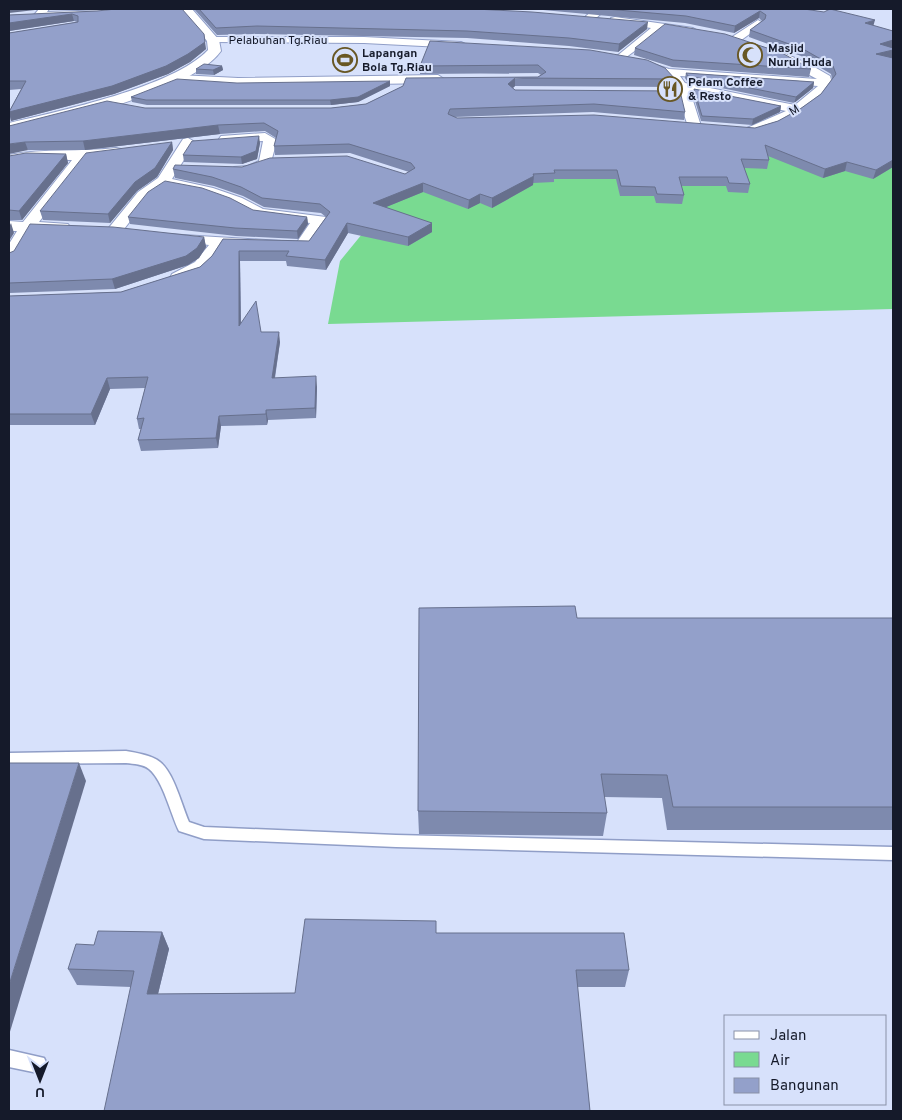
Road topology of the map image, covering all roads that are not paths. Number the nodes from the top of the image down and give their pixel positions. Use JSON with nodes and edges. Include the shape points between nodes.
{"nodes":[{"id":1,"x":134,"y":9,"type":"edge"},
{"id":2,"x":186,"y":9,"type":"edge"},
{"id":3,"x":600,"y":9,"type":"edge"},
{"id":4,"x":42,"y":12,"type":"edge"},
{"id":5,"x":104,"y":13,"type":"junction"},
{"id":6,"x":24,"y":16,"type":"edge"},
{"id":7,"x":758,"y":24,"type":"edge"},
{"id":8,"x":80,"y":25,"type":"edge"},
{"id":9,"x":661,"y":26,"type":"junction"},
{"id":10,"x":706,"y":33,"type":"edge"},
{"id":11,"x":721,"y":36,"type":"edge"},
{"id":12,"x":213,"y":40,"type":"junction"},
{"id":13,"x":736,"y":40,"type":"junction"},
{"id":14,"x":474,"y":45,"type":"edge"},
{"id":15,"x":785,"y":57,"type":"junction"},
{"id":16,"x":670,"y":72,"type":"junction"},
{"id":17,"x":735,"y":76,"type":"junction"},
{"id":18,"x":171,"y":78,"type":"junction"},
{"id":19,"x":399,"y":79,"type":"junction"},
{"id":20,"x":449,"y":79,"type":"edge"},
{"id":21,"x":826,"y":83,"type":"junction"},
{"id":22,"x":680,"y":91,"type":"junction"},
{"id":23,"x":392,"y":93,"type":"edge"},
{"id":24,"x":106,"y":103,"type":"junction"},
{"id":25,"x":127,"y":108,"type":"edge"},
{"id":26,"x":795,"y":109,"type":"junction"},
{"id":27,"x":9,"y":128,"type":"edge"},
{"id":28,"x":711,"y":128,"type":"edge"},
{"id":29,"x":737,"y":130,"type":"edge"},
{"id":30,"x":188,"y":142,"type":"junction"},
{"id":31,"x":169,"y":144,"type":"edge"},
{"id":32,"x":131,"y":150,"type":"edge"},
{"id":33,"x":83,"y":156,"type":"junction"},
{"id":34,"x":9,"y":159,"type":"edge"},
{"id":35,"x":224,"y":170,"type":"edge"},
{"id":36,"x":164,"y":181,"type":"junction"},
{"id":37,"x":9,"y":226,"type":"edge"},
{"id":38,"x":28,"y":226,"type":"junction"},
{"id":39,"x":78,"y":228,"type":"edge"},
{"id":40,"x":96,"y":229,"type":"edge"},
{"id":41,"x":114,"y":230,"type":"junction"},
{"id":42,"x":134,"y":232,"type":"edge"},
{"id":43,"x":158,"y":235,"type":"edge"},
{"id":44,"x":219,"y":242,"type":"junction"},
{"id":45,"x":9,"y":256,"type":"edge"},
{"id":46,"x":158,"y":284,"type":"edge"},
{"id":47,"x":9,"y":759,"type":"edge"},
{"id":48,"x":893,"y":854,"type":"edge"},
{"id":49,"x":9,"y":1060,"type":"edge"},
{"id":50,"x":38,"y":1064,"type":"dead end"}],
"edges":[{"from":1,"to":5,"type":"street"},
{"from":2,"to":12,"type":"main road"},
{"from":3,"to":9,"type":"street","via":[[584,18]]},
{"from":4,"to":5,"type":"street"},
{"from":4,"to":6,"type":"street"},
{"from":5,"to":8,"type":"street","via":[[100,18]]},
{"from":7,"to":13,"type":"street"},
{"from":9,"to":10,"type":"street"},
{"from":9,"to":16,"type":"street","via":[[617,57]]},
{"from":11,"to":13,"type":"street"},
{"from":12,"to":14,"type":"street","name":"Pelabuhan Tg.Riau"},
{"from":12,"to":18,"type":"main road","via":[[214,51],[209,57]]},
{"from":13,"to":15,"type":"street"},
{"from":15,"to":17,"type":"street"},
{"from":15,"to":21,"type":"street","via":[[818,73]]},
{"from":16,"to":17,"type":"street"},
{"from":16,"to":22,"type":"street"},
{"from":17,"to":21,"type":"street"},
{"from":18,"to":19,"type":"street","via":[[238,82]]},
{"from":18,"to":24,"type":"main road"},
{"from":19,"to":20,"type":"street","via":[[429,74]]},
{"from":19,"to":23,"type":"street","via":[[398,89]]},
{"from":21,"to":26,"type":"street","name":"M","via":[[816,97]]},
{"from":22,"to":26,"type":"street"},
{"from":22,"to":28,"type":"street","via":[[689,126]]},
{"from":24,"to":25,"type":"street"},
{"from":24,"to":27,"type":"main road"},
{"from":26,"to":29,"type":"street","name":"M","via":[[766,128]]},
{"from":30,"to":31,"type":"street"},
{"from":30,"to":35,"type":"street","via":[[269,138],[272,161],[250,170]]},
{"from":30,"to":36,"type":"street","via":[[179,168]]},
{"from":32,"to":33,"type":"street"},
{"from":33,"to":34,"type":"street","via":[[36,155]]},
{"from":33,"to":38,"type":"street"},
{"from":36,"to":41,"type":"street","via":[[143,195]]},
{"from":36,"to":44,"type":"street","via":[[208,191],[259,213],[321,220],[303,247]]},
{"from":37,"to":38,"type":"street"},
{"from":38,"to":39,"type":"street"},
{"from":38,"to":45,"type":"street"},
{"from":40,"to":41,"type":"street"},
{"from":41,"to":42,"type":"street"},
{"from":43,"to":44,"type":"street"},
{"from":44,"to":46,"type":"street","via":[[206,262],[194,271]]},
{"from":47,"to":48,"type":"lane","via":[[142,760],[157,767],[184,827],[204,833]]},
{"from":49,"to":50,"type":"lane"}]}
